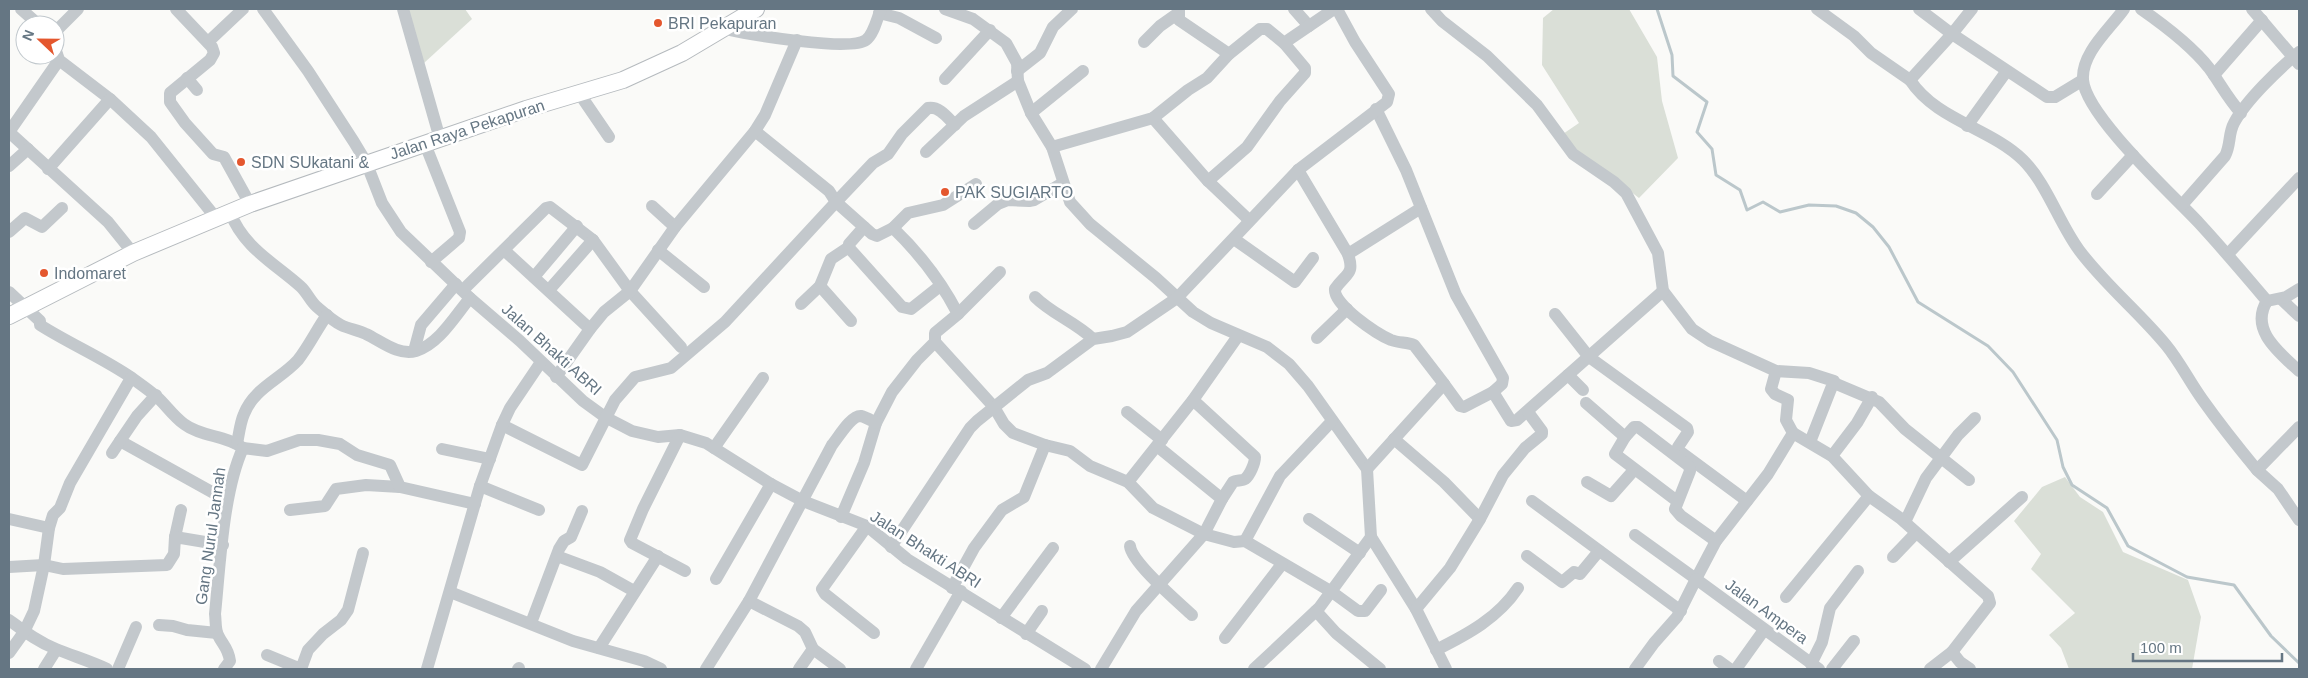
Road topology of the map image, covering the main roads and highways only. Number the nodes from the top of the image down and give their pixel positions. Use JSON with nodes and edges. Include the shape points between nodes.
{"nodes":[{"id":1,"x":756,"y":9,"type":"edge"},
{"id":2,"x":737,"y":14,"type":"edge"},
{"id":3,"x":9,"y":316,"type":"edge"}],
"edges":[{"from":1,"to":2,"type":"main road","name":"Jalan Raya Pekapuran"},
{"from":2,"to":3,"type":"main road","name":"Jalan Raya Pekapuran","via":[[725,29],[648,70],[366,162],[250,204],[134,253]]}]}
